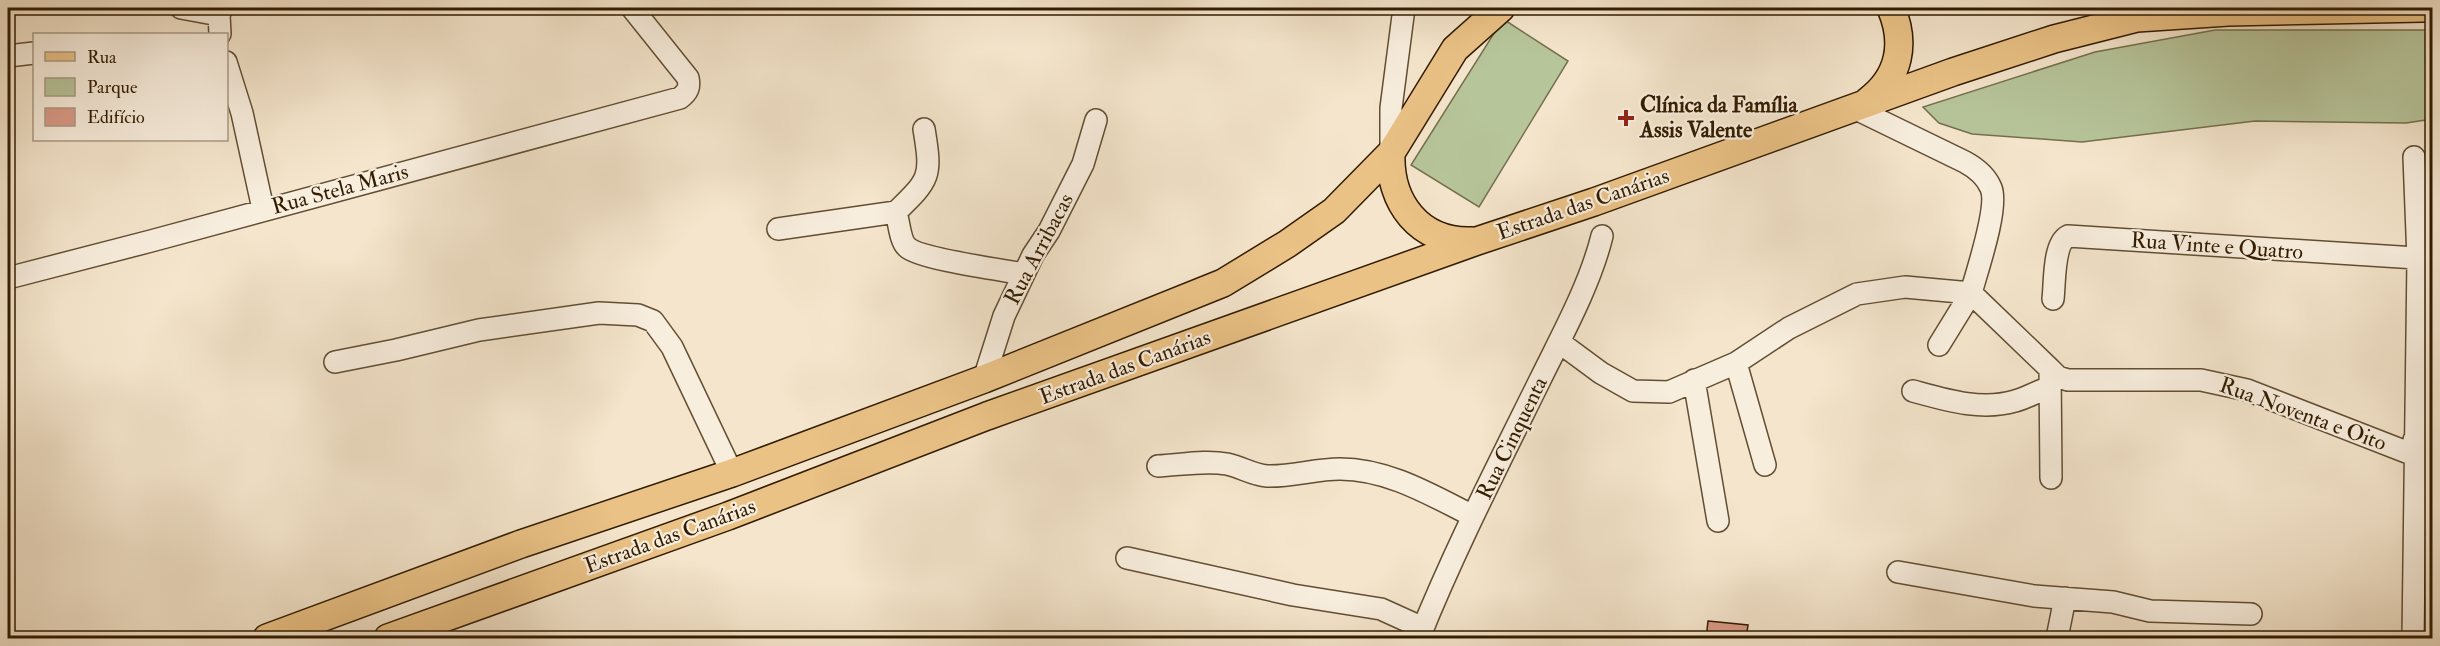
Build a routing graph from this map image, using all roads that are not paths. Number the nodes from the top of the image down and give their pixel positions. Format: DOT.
graph roads {
  1 [pos="181,8"];
  2 [pos="632,8"];
  3 [pos="1404,8"];
  4 [pos="1479,8"];
  5 [pos="1501,8"];
  6 [pos="1891,8"];
  7 [pos="2423,8"];
  8 [pos="220,19"];
  9 [pos="1455,49"];
  10 [pos="33,53"];
  11 [pos="8,56"];
  12 [pos="228,68"];
  13 [pos="1859,106"];
  14 [pos="1096,120"];
  15 [pos="924,129"];
  16 [pos="1391,153"];
  17 [pos="2414,157"];
  18 [pos="263,209"];
  19 [pos="896,212"];
  20 [pos="778,229"];
  21 [pos="1602,236"];
  22 [pos="1477,241"];
  23 [pos="2425,259"];
  24 [pos="1024,274"];
  25 [pos="8,278"];
  26 [pos="1971,293"];
  27 [pos="2053,299"];
  28 [pos="1558,342"];
  29 [pos="1939,345"];
  30 [pos="335,362"];
  31 [pos="1736,363"];
  32 [pos="984,379"];
  33 [pos="2050,379"];
  34 [pos="1694,380"];
  35 [pos="1913,391"];
  36 [pos="2420,445"];
  37 [pos="1764,465"];
  38 [pos="1158,466"];
  39 [pos="722,476"];
  40 [pos="2051,478"];
  41 [pos="728,516"];
  42 [pos="1473,516"];
  43 [pos="1718,521"];
  44 [pos="1127,558"];
  45 [pos="1898,572"];
  46 [pos="2065,598"];
  47 [pos="2251,614"];
  48 [pos="1421,633"];
  49 [pos="267,639"];
  50 [pos="388,639"];
  51 [pos="2057,639"];
  52 [pos="2413,639"];
  1 -- 8 [label="street"];
  2 -- 18 [label="street, Rua Stela Maris"];
  3 -- 16 [label="street"];
  4 -- 9 [label="street"];
  5 -- 9 [label="main road, Estrada das Canárias"];
  6 -- 13 [label="main road"];
  7 -- 13 [label="main road, Estrada das Canárias"];
  9 -- 16 [label="main road, Estrada das Canárias"];
  10 -- 11 [label="street"];
  12 -- 18 [label="street"];
  13 -- 22 [label="main road, Estrada das Canárias"];
  13 -- 26 [label="street"];
  14 -- 24 [label="street, Rua Arribacas"];
  15 -- 19 [label="street"];
  16 -- 22 [label="main road"];
  16 -- 32 [label="main road, Estrada das Canárias"];
  17 -- 23 [label="street"];
  18 -- 25 [label="street, Rua Stela Maris"];
  19 -- 20 [label="street"];
  19 -- 24 [label="street"];
  21 -- 28 [label="street, Rua Cinquenta"];
  22 -- 41 [label="main road, Estrada das Canárias"];
  23 -- 27 [label="street, Rua Vinte e Quatro"];
  23 -- 36 [label="street"];
  24 -- 32 [label="street, Rua Arribacas"];
  26 -- 29 [label="street"];
  26 -- 31 [label="street"];
  26 -- 33 [label="street"];
  28 -- 34 [label="street"];
  28 -- 42 [label="street, Rua Cinquenta"];
  30 -- 39 [label="street"];
  31 -- 34 [label="street"];
  31 -- 37 [label="street"];
  32 -- 39 [label="main road, Estrada das Canárias"];
  33 -- 35 [label="street"];
  33 -- 36 [label="street, Rua Noventa e Oito"];
  33 -- 40 [label="street"];
  34 -- 43 [label="street"];
  36 -- 52 [label="street"];
  38 -- 42 [label="street"];
  39 -- 41 [label="main road"];
  39 -- 49 [label="main road, Estrada das Canárias"];
  41 -- 50 [label="main road, Estrada das Canárias"];
  42 -- 48 [label="street, Rua Cinquenta"];
  44 -- 48 [label="street"];
  45 -- 46 [label="street"];
  46 -- 47 [label="street"];
  46 -- 51 [label="street"];
}
